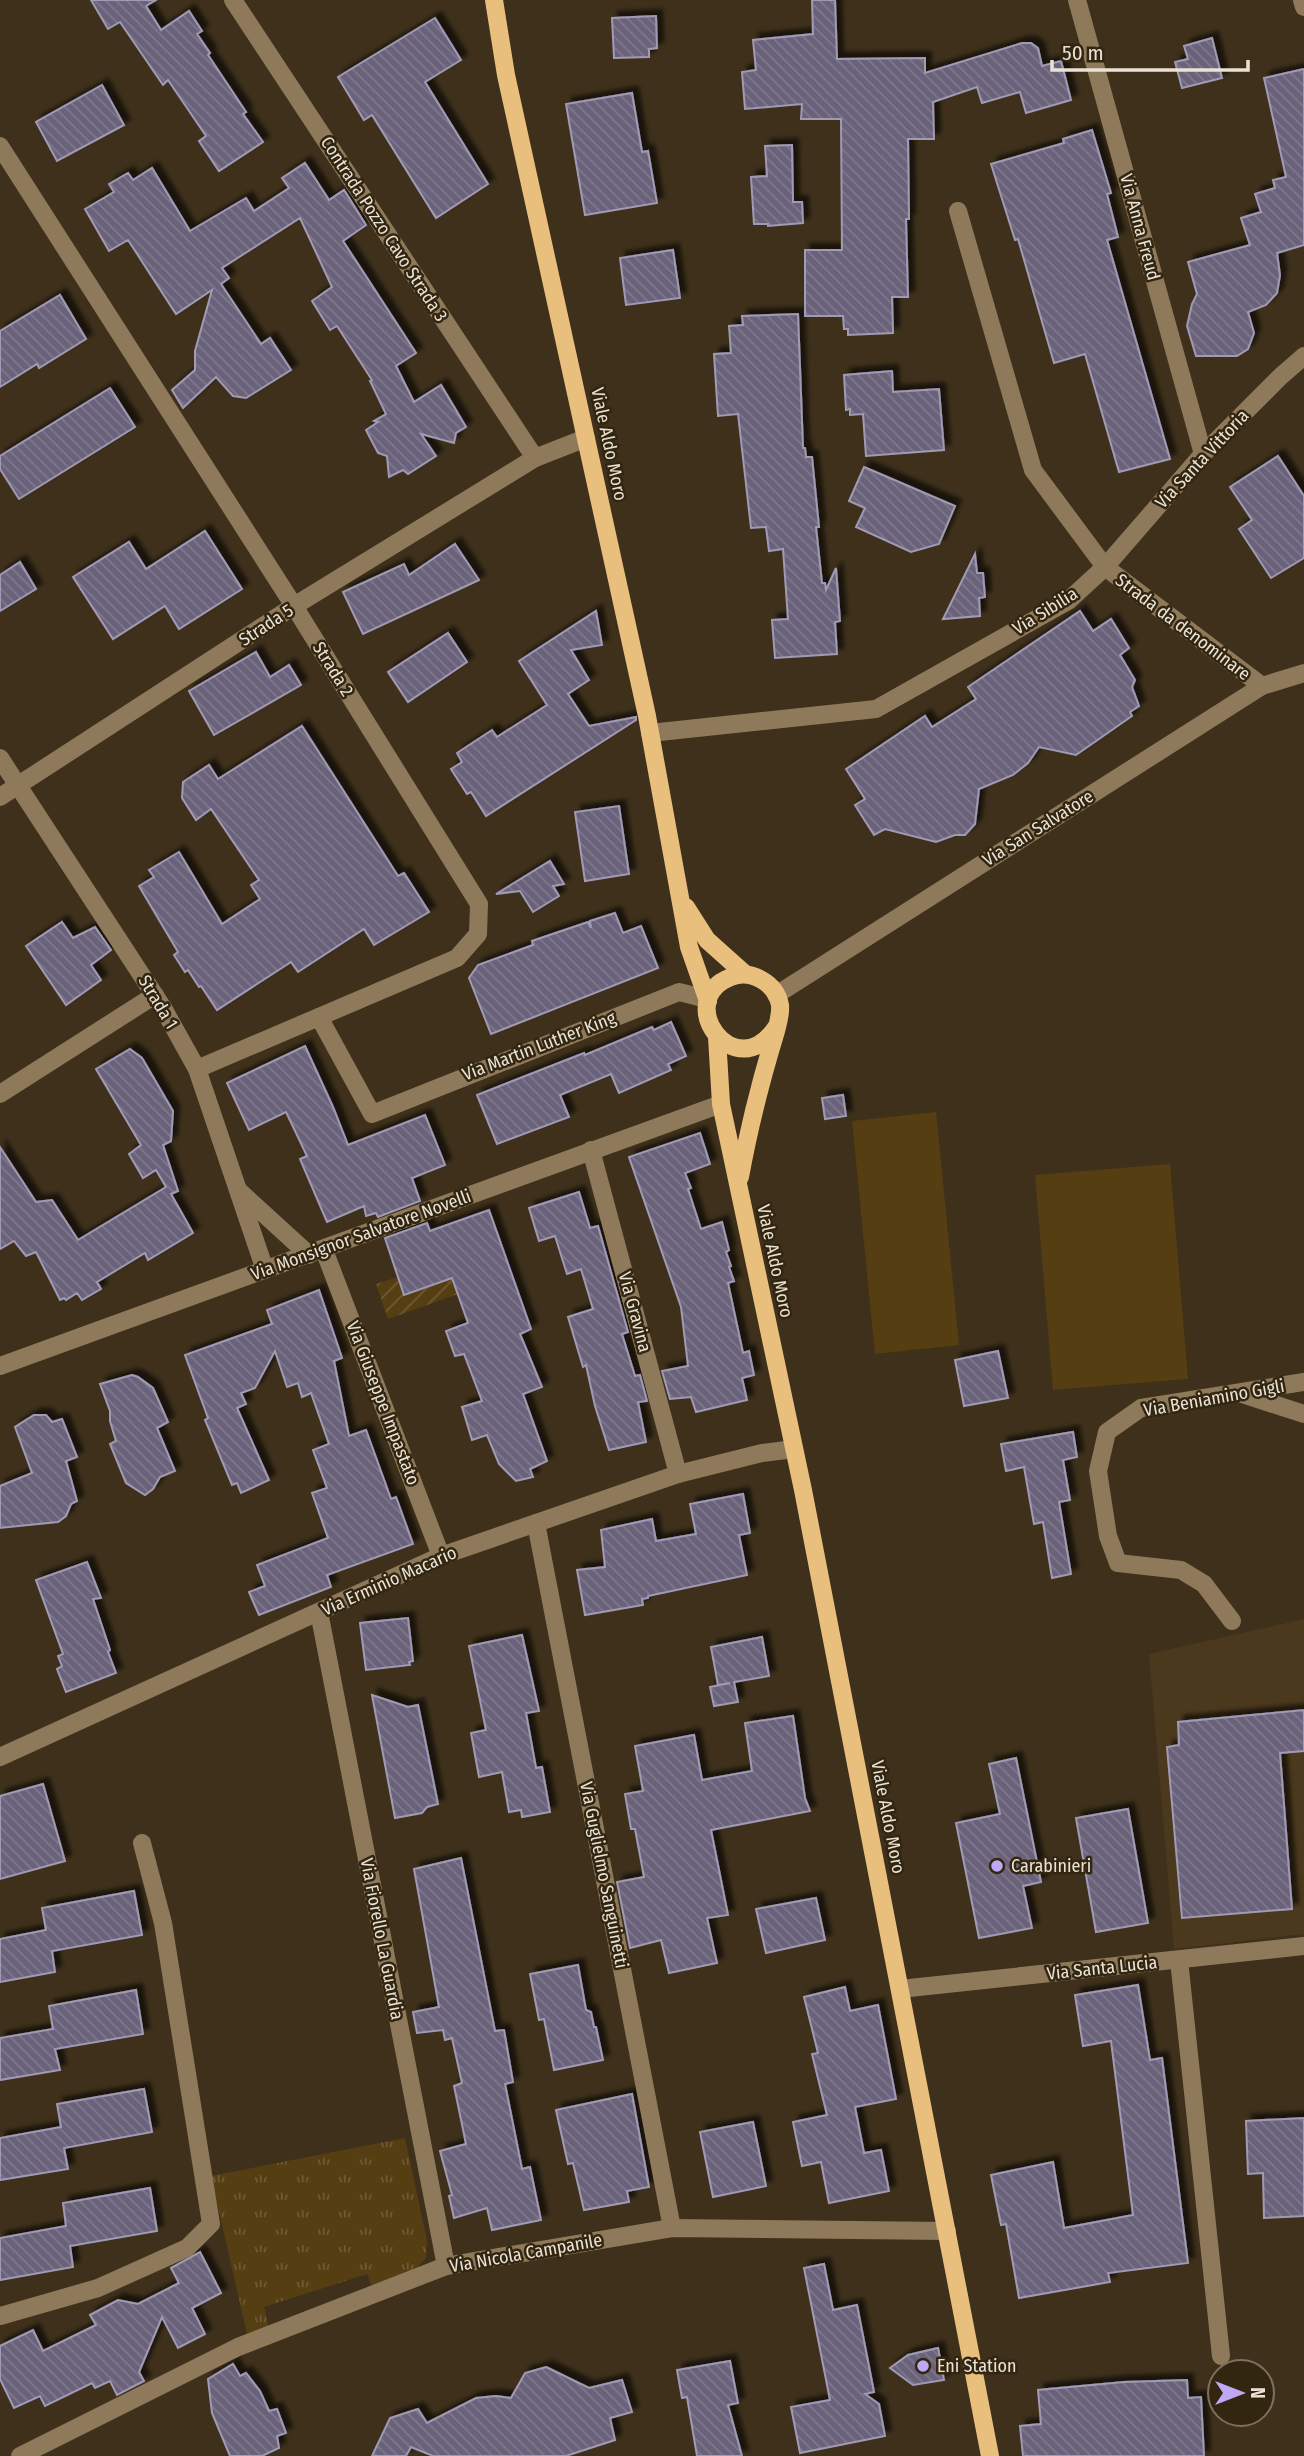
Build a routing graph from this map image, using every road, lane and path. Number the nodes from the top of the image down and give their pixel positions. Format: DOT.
graph roads {
  1 [pos="233,0"];
  2 [pos="494,0"];
  3 [pos="1077,0"];
  4 [pos="1302,0"];
  5 [pos="1304,7"];
  6 [pos="0,146"];
  7 [pos="958,211"];
  8 [pos="1304,356"];
  9 [pos="586,438"];
  10 [pos="1203,454"];
  11 [pos="535,458"];
  12 [pos="1104,567"];
  13 [pos="294,606"];
  14 [pos="1304,673"];
  15 [pos="1262,686"];
  16 [pos="650,733"];
  17 [pos="0,758"];
  18 [pos="18,786"];
  19 [pos="0,797"];
  20 [pos="680,898"];
  21 [pos="745,974"];
  22 [pos="155,995"];
  23 [pos="776,995"];
  24 [pos="708,1000"];
  25 [pos="319,1017"];
  26 [pos="777,1026"];
  27 [pos="717,1037"];
  28 [pos="197,1069"];
  29 [pos="0,1094"];
  30 [pos="721,1104"];
  31 [pos="591,1150"];
  32 [pos="738,1187"];
  33 [pos="238,1191"];
  34 [pos="317,1252"];
  35 [pos="265,1270"];
  36 [pos="0,1366"];
  37 [pos="1304,1382"];
  38 [pos="1239,1393"];
  39 [pos="1304,1414"];
  40 [pos="794,1449"];
  41 [pos="678,1474"];
  42 [pos="536,1523"];
  43 [pos="441,1556"];
  44 [pos="319,1612"];
  45 [pos="1232,1621"];
  46 [pos="0,1757"];
  47 [pos="142,1843"];
  48 [pos="1304,1946"];
  49 [pos="1179,1960"];
  50 [pos="900,1989"];
  51 [pos="672,2228"];
  52 [pos="947,2231"];
  53 [pos="446,2266"];
  54 [pos="0,2316"];
  55 [pos="1221,2356"];
  56 [pos="20,2456"];
  57 [pos="990,2456"];
  1 -- 11 [label="street, Contrada Pozzo Cavo Strada 3"];
  2 -- 9 [label="main road, Viale Aldo Moro"];
  3 -- 10 [label="street, Via Anna Freud"];
  4 -- 5 [label="street"];
  6 -- 13 [label="street, Strada 2"];
  7 -- 12 [label="street"];
  8 -- 10 [label="street, Via Santa Vittoria"];
  9 -- 11 [label="street, Strada 5"];
  9 -- 16 [label="main road, Viale Aldo Moro"];
  10 -- 12 [label="street, Via Santa Vittoria"];
  11 -- 13 [label="street, Strada 5"];
  12 -- 15 [label="street, Strada da denominare"];
  12 -- 16 [label="street, Via Sibilia"];
  13 -- 18 [label="street, Strada 5"];
  13 -- 25 [label="street, Strada 2"];
  14 -- 15 [label="street, Via San Salvatore"];
  15 -- 23 [label="street, Via San Salvatore"];
  16 -- 20 [label="main road, Viale Aldo Moro"];
  17 -- 18 [label="street, Strada 1"];
  18 -- 19 [label="street, Strada 5"];
  18 -- 22 [label="street, Strada 1"];
  20 -- 21 [label="main road, Viale Aldo Moro"];
  20 -- 24 [label="main road, Viale Aldo Moro"];
  21 -- 23 [label="main road, Viale Aldo Moro"];
  21 -- 24 [label="main road"];
  22 -- 28 [label="street, Strada 1"];
  22 -- 29 [label="street"];
  23 -- 26 [label="main road, Viale Aldo Moro"];
  24 -- 25 [label="street, Via Martin Luther King"];
  24 -- 27 [label="main road, Viale Aldo Moro"];
  25 -- 28 [label="street, Strada 2"];
  26 -- 27 [label="main road"];
  26 -- 32 [label="main road, Viale Aldo Moro"];
  27 -- 30 [label="main road, Viale Aldo Moro"];
  28 -- 33 [label="street, Strada 1"];
  30 -- 31 [label="street, Via Monsignor Salvatore Novelli"];
  30 -- 32 [label="main road, Viale Aldo Moro"];
  31 -- 34 [label="street, Via Monsignor Salvatore Novelli"];
  31 -- 41 [label="street, Via Gravina"];
  32 -- 40 [label="main road, Viale Aldo Moro"];
  33 -- 34 [label="street"];
  33 -- 35 [label="street, Strada 1"];
  34 -- 35 [label="street, Via Monsignor Salvatore Novelli"];
  34 -- 43 [label="street, Via Giuseppe Impastato"];
  35 -- 36 [label="street, Via Monsignor Salvatore Novelli"];
  37 -- 38 [label="street, Via Beniamino Gigli"];
  38 -- 39 [label="street"];
  38 -- 45 [label="street, Via Beniamino Gigli"];
  40 -- 41 [label="street, Via Erminio Macario"];
  40 -- 50 [label="main road, Viale Aldo Moro"];
  41 -- 42 [label="street, Via Erminio Macario"];
  42 -- 43 [label="street, Via Erminio Macario"];
  42 -- 51 [label="street, Via Guglielmo Sanguinetti"];
  43 -- 44 [label="street, Via Erminio Macario"];
  44 -- 46 [label="street, Via Erminio Macario"];
  44 -- 53 [label="street, Via Fiorello La Guardia"];
  47 -- 54 [label="street"];
  48 -- 49 [label="street, Via Santa Lucia"];
  49 -- 50 [label="street, Via Santa Lucia"];
  49 -- 55 [label="street"];
  50 -- 52 [label="main road, Viale Aldo Moro"];
  51 -- 52 [label="street, Via Nicola Campanile"];
  51 -- 53 [label="street, Via Nicola Campanile"];
  52 -- 57 [label="main road, Viale Aldo Moro"];
  53 -- 56 [label="street, Via Nicola Campanile"];
}
